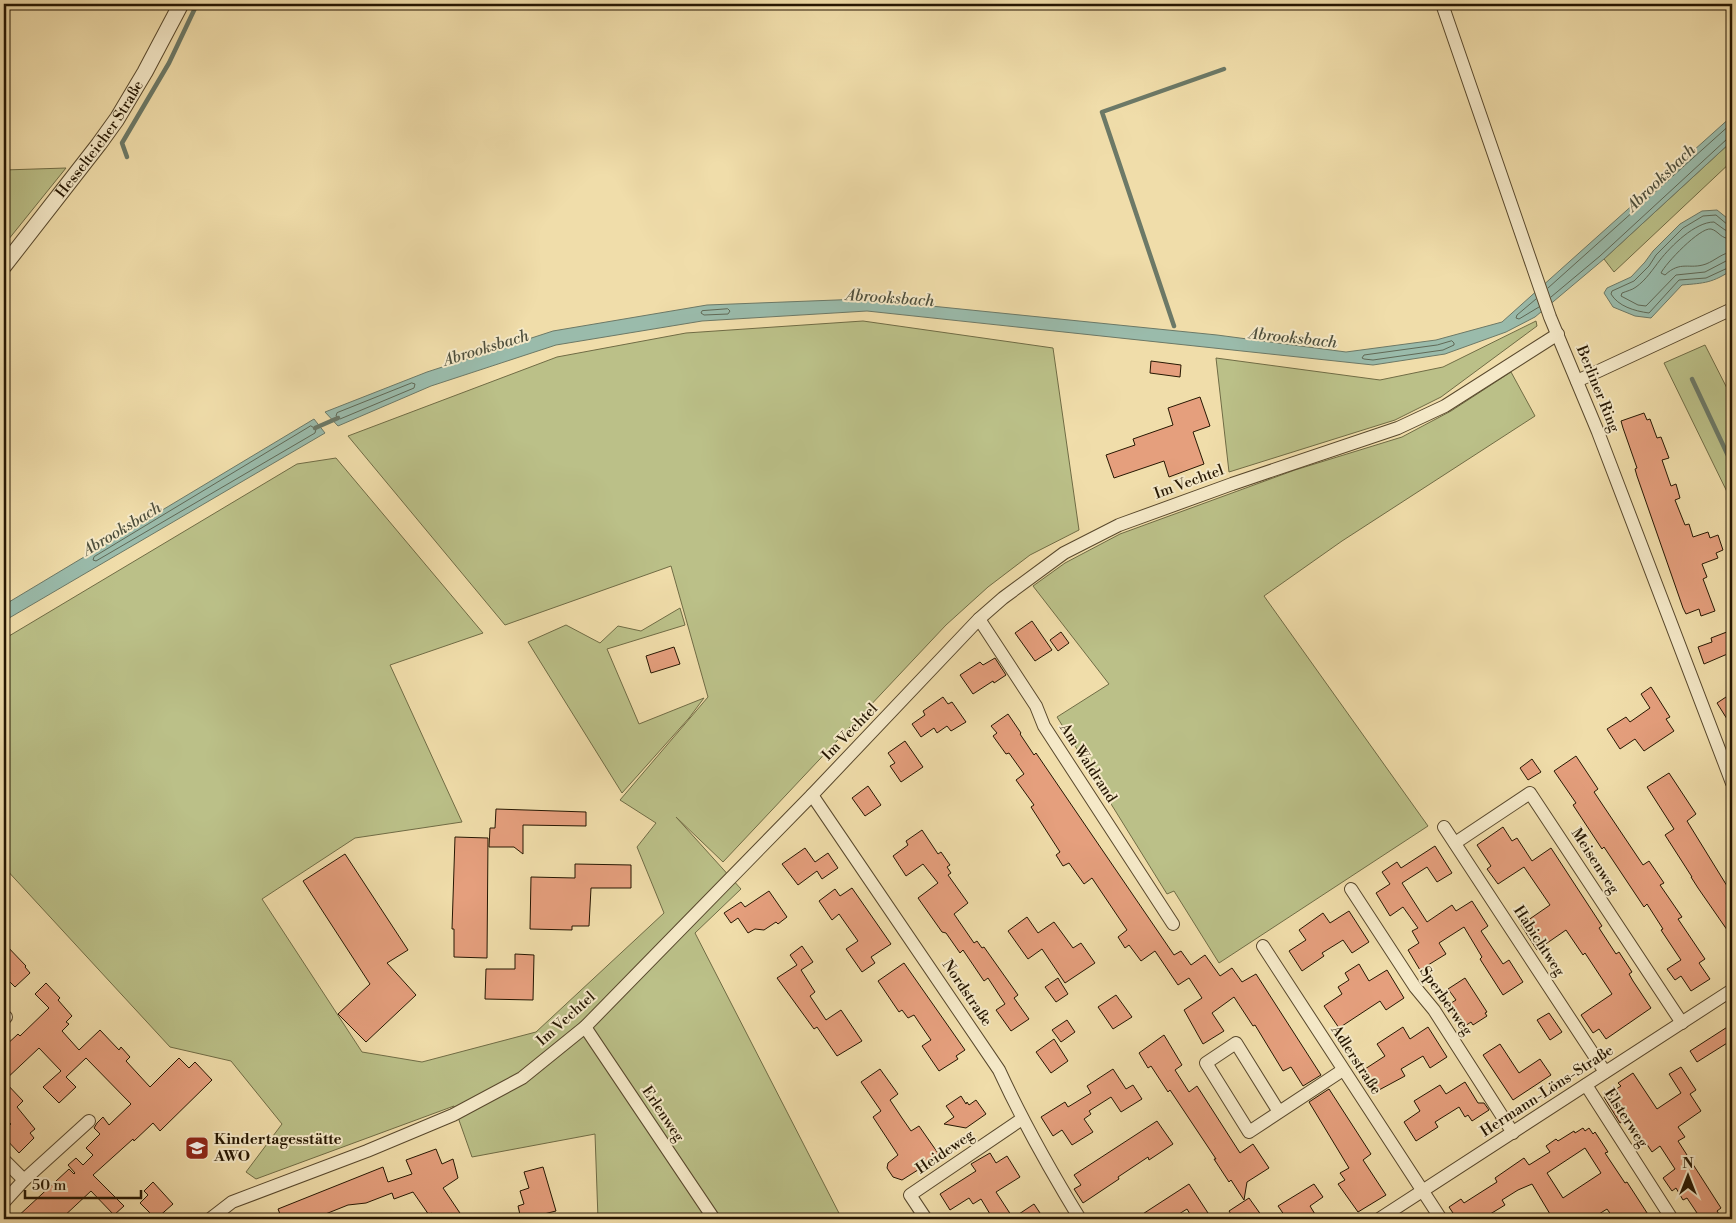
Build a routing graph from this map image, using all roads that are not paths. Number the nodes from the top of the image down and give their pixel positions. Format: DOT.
graph roads {
  1 [pos="181,4"];
  2 [pos="1442,4"];
  3 [pos="4,266"];
  4 [pos="1732,309"];
  5 [pos="1558,334"];
  6 [pos="1577,382"];
  7 [pos="979,619"];
  8 [pos="1732,783"];
  9 [pos="812,795"];
  10 [pos="1444,827"];
  11 [pos="1455,843"];
  12 [pos="1352,889"];
  13 [pos="1173,924"];
  14 [pos="1263,946"];
  15 [pos="1732,990"];
  16 [pos="1682,1023"];
  17 [pos="585,1026"];
  18 [pos="1343,1070"];
  19 [pos="1605,1072"];
  20 [pos="1586,1085"];
  21 [pos="1279,1112"];
  22 [pos="89,1120"];
  23 [pos="1022,1120"];
  24 [pos="1514,1133"];
  25 [pos="4,1160"];
  26 [pos="24,1180"];
  27 [pos="1423,1191"];
  28 [pos="4,1202"];
  29 [pos="210,1219"];
  30 [pos="714,1219"];
  31 [pos="926,1219"];
  32 [pos="1080,1219"];
  33 [pos="1379,1219"];
  34 [pos="1441,1219"];
  35 [pos="1672,1219"];
  1 -- 3 [label="street, Hesselteicher Straße"];
  2 -- 5 [label="street, Berliner Ring"];
  4 -- 6 [label="street"];
  5 -- 6 [label="street, Berliner Ring"];
  5 -- 7 [label="street, Im Vechtel"];
  6 -- 8 [label="street, Berliner Ring"];
  7 -- 9 [label="street, Im Vechtel"];
  7 -- 13 [label="street, Am Waldrand"];
  9 -- 17 [label="street, Im Vechtel"];
  9 -- 23 [label="street, Nordstraße"];
  10 -- 11 [label="street, Habichtweg"];
  11 -- 16 [label="street, Meisenweg"];
  11 -- 19 [label="street, Habichtweg"];
  12 -- 24 [label="street, Sperberweg"];
  14 -- 18 [label="street, Adlerstraße"];
  15 -- 16 [label="street, Hermann-Löns-Straße"];
  16 -- 19 [label="street, Hermann-Löns-Straße"];
  17 -- 29 [label="street, Im Vechtel"];
  17 -- 30 [label="street, Erlenweg"];
  18 -- 21 [label="street"];
  18 -- 27 [label="street, Adlerstraße"];
  19 -- 20 [label="street, Hermann-Löns-Straße"];
  20 -- 24 [label="street, Hermann-Löns-Straße"];
  20 -- 35 [label="street, Elsterweg"];
  21 -- 21 [label="street"];
  22 -- 26 [label="street"];
  23 -- 31 [label="street, Heideweg"];
  23 -- 32 [label="street, Nordstraße"];
  24 -- 27 [label="street, Hermann-Löns-Straße"];
  25 -- 26 [label="street"];
  26 -- 28 [label="street"];
  27 -- 33 [label="street, Hermann-Löns-Straße"];
  27 -- 34 [label="street"];
}
